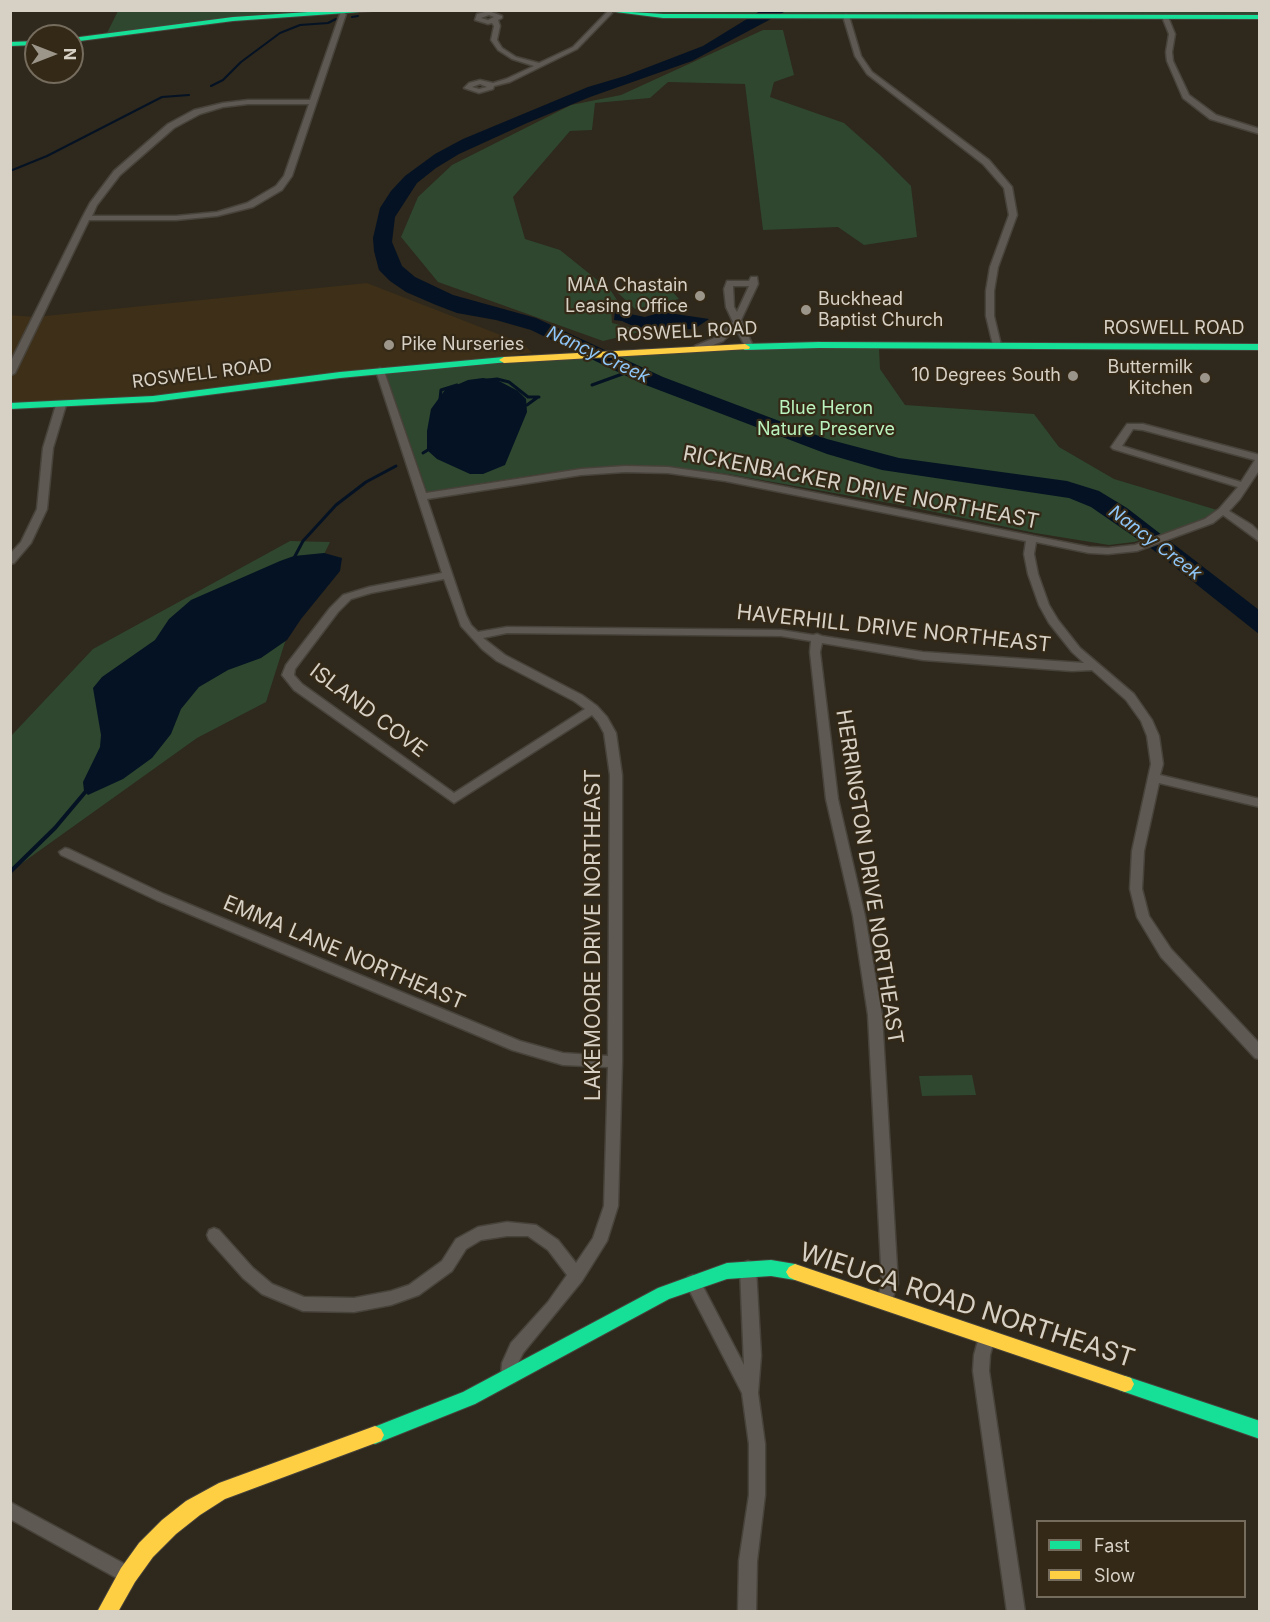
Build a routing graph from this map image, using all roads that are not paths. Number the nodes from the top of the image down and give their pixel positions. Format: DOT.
graph roads {
  1 [pos="385,10"];
  2 [pos="606,11"];
  3 [pos="343,14"];
  4 [pos="846,16"];
  5 [pos="1165,17"];
  6 [pos="1260,17"];
  7 [pos="495,21"];
  8 [pos="84,39"];
  9 [pos="539,65"];
  10 [pos="491,85"];
  11 [pos="313,102"];
  12 [pos="1260,132"];
  13 [pos="86,218"];
  14 [pos="738,320"];
  15 [pos="997,345"];
  16 [pos="749,346"];
  17 [pos="698,348"];
  18 [pos="1259,349"];
  19 [pos="380,371"];
  20 [pos="10,373"];
  21 [pos="61,405"];
  22 [pos="10,406"];
  23 [pos="1260,459"];
  24 [pos="1244,486"];
  25 [pos="422,497"];
  26 [pos="1223,512"];
  27 [pos="1031,538"];
  28 [pos="1260,539"];
  29 [pos="10,561"];
  30 [pos="447,575"];
  31 [pos="474,636"];
  32 [pos="817,637"];
  33 [pos="1095,666"];
  34 [pos="594,709"];
  35 [pos="1154,778"];
  36 [pos="1260,803"];
  37 [pos="65,852"];
  38 [pos="1260,1054"];
  39 [pos="615,1062"];
  40 [pos="214,1234"];
  41 [pos="748,1268"];
  42 [pos="577,1276"];
  43 [pos="693,1282"];
  44 [pos="884,1302"];
  45 [pos="987,1337"];
  46 [pos="508,1377"];
  47 [pos="750,1393"];
  48 [pos="1260,1430"];
  49 [pos="10,1510"];
  50 [pos="128,1575"];
  51 [pos="106,1611"];
  52 [pos="747,1611"];
  53 [pos="1016,1611"];
  1 -- 3 [label="street"];
  2 -- 4 [label="street"];
  2 -- 9 [label="street"];
  3 -- 8 [label="street"];
  3 -- 11 [label="street"];
  4 -- 5 [label="street"];
  4 -- 15 [label="street"];
  5 -- 6 [label="street"];
  5 -- 12 [label="street"];
  7 -- 9 [label="street"];
  9 -- 10 [label="street"];
  11 -- 13 [label="street"];
  11 -- 13 [label="street"];
  13 -- 20 [label="street"];
  14 -- 14 [label="street"];
  14 -- 16 [label="street"];
  14 -- 17 [label="street"];
  15 -- 16 [label="street, ROSWELL ROAD"];
  15 -- 18 [label="street, ROSWELL ROAD"];
  16 -- 17 [label="street, ROSWELL ROAD"];
  17 -- 19 [label="street, ROSWELL ROAD"];
  19 -- 21 [label="street, ROSWELL ROAD"];
  19 -- 25 [label="street, LAKEMOORE DRIVE NORTHEAST"];
  21 -- 22 [label="street, ROSWELL ROAD"];
  21 -- 29 [label="street"];
  23 -- 24 [label="street, RICKENBACKER DRIVE NORTHEAST"];
  23 -- 24 [label="street"];
  24 -- 26 [label="street, RICKENBACKER DRIVE NORTHEAST"];
  25 -- 27 [label="street, RICKENBACKER DRIVE NORTHEAST"];
  25 -- 30 [label="street, LAKEMOORE DRIVE NORTHEAST"];
  26 -- 27 [label="street, RICKENBACKER DRIVE NORTHEAST"];
  26 -- 28 [label="street"];
  27 -- 33 [label="street"];
  30 -- 31 [label="street, LAKEMOORE DRIVE NORTHEAST"];
  30 -- 34 [label="street, ISLAND COVE"];
  31 -- 32 [label="street, HAVERHILL DRIVE NORTHEAST"];
  31 -- 34 [label="street, LAKEMOORE DRIVE NORTHEAST"];
  32 -- 33 [label="street, HAVERHILL DRIVE NORTHEAST"];
  32 -- 44 [label="street, HERRINGTON DRIVE NORTHEAST"];
  33 -- 35 [label="street"];
  34 -- 39 [label="street, LAKEMOORE DRIVE NORTHEAST"];
  35 -- 36 [label="street"];
  35 -- 38 [label="street"];
  37 -- 39 [label="street, EMMA LANE NORTHEAST"];
  39 -- 42 [label="street, LAKEMOORE DRIVE NORTHEAST"];
  40 -- 42 [label="street"];
  41 -- 43 [label="street, WIEUCA ROAD NORTHEAST"];
  41 -- 44 [label="street, WIEUCA ROAD NORTHEAST"];
  41 -- 47 [label="street"];
  42 -- 46 [label="street, LAKEMOORE DRIVE NORTHEAST"];
  43 -- 46 [label="street, WIEUCA ROAD NORTHEAST"];
  43 -- 47 [label="street"];
  44 -- 45 [label="street, WIEUCA ROAD NORTHEAST"];
  45 -- 48 [label="street, WIEUCA ROAD NORTHEAST"];
  45 -- 53 [label="street"];
  46 -- 50 [label="street, WIEUCA ROAD NORTHEAST"];
  47 -- 52 [label="street"];
  49 -- 50 [label="street"];
  50 -- 51 [label="street, WIEUCA ROAD NORTHEAST"];
}
